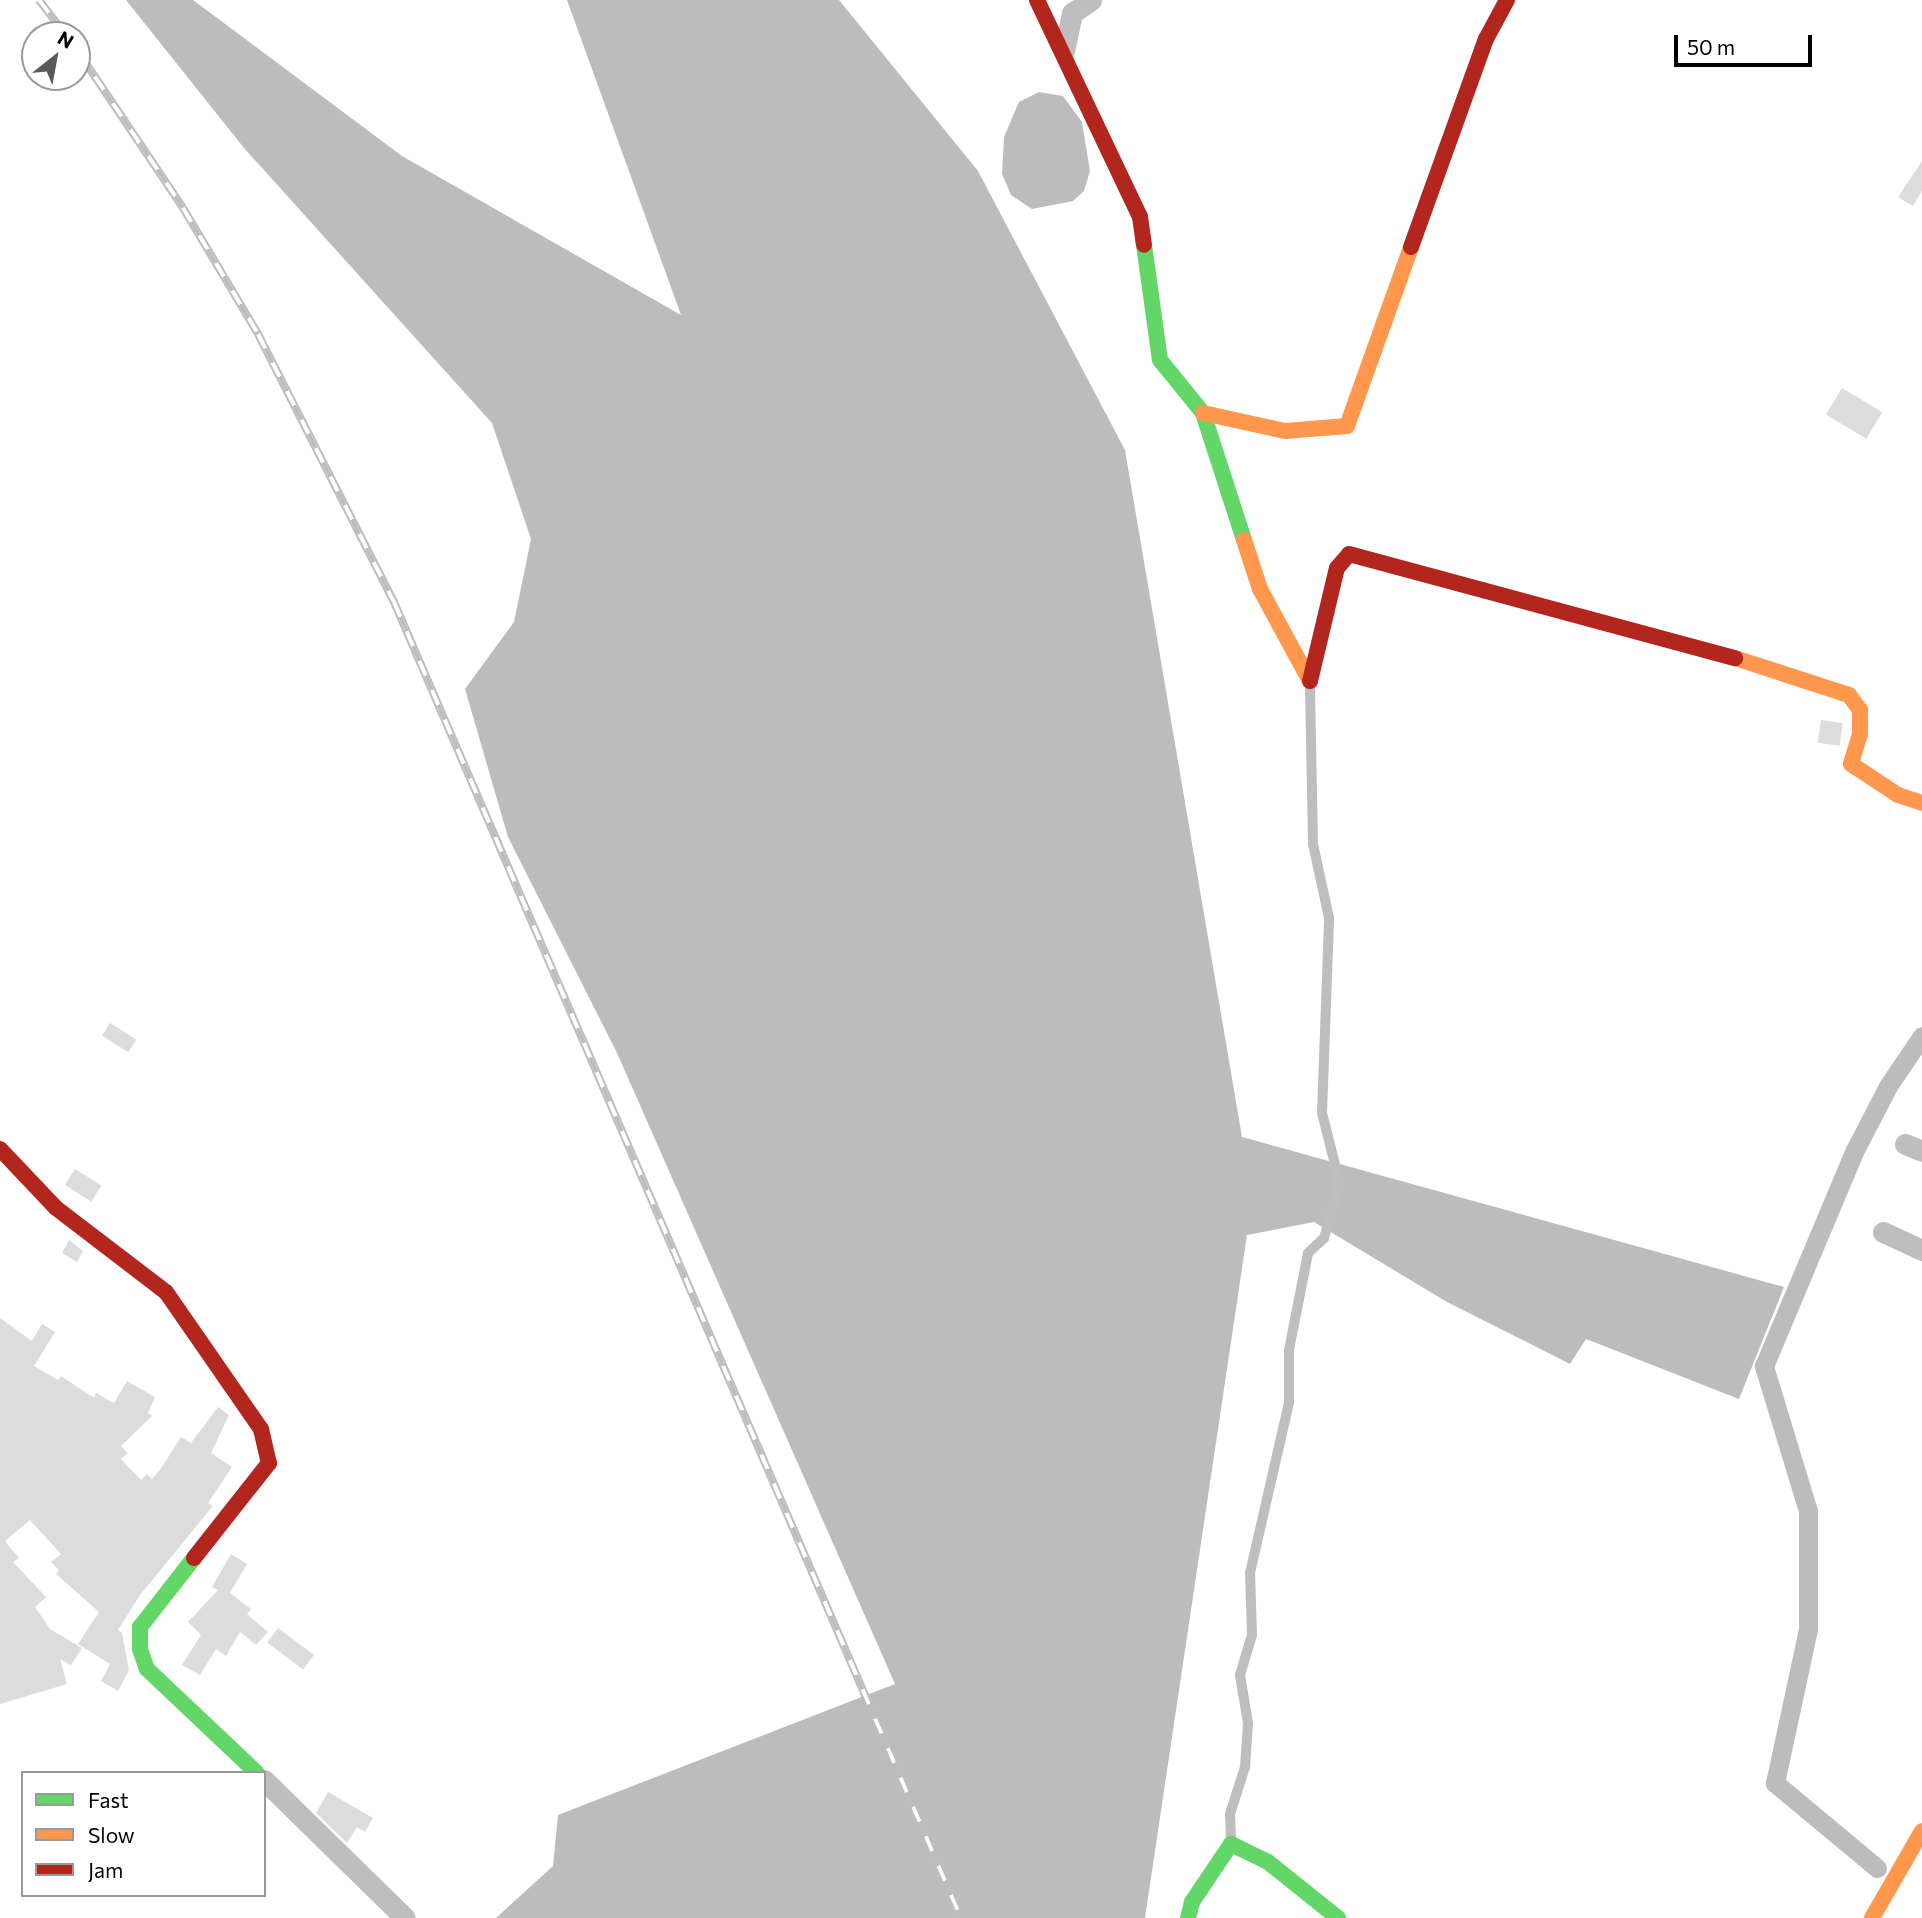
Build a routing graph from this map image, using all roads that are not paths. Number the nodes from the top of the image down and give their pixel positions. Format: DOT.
graph roads {
  1 [pos="1037,0"];
  2 [pos="1091,0"];
  3 [pos="1507,0"];
  4 [pos="1064,51"];
  5 [pos="1203,413"];
  6 [pos="1310,681"];
  7 [pos="1922,803"];
  8 [pos="0,1149"];
  9 [pos="1883,1232"];
  10 [pos="1922,1250"];
  11 [pos="255,1771"];
  12 [pos="266,1782"];
  13 [pos="1922,1831"];
  14 [pos="1231,1844"];
  15 [pos="405,1918"];
  16 [pos="1188,1918"];
  17 [pos="1338,1918"];
  18 [pos="1872,1918"];
  1 -- 4 [label="street"];
  2 -- 4 [label="street"];
  3 -- 5 [label="street"];
  4 -- 5 [label="street"];
  5 -- 6 [label="street"];
  6 -- 7 [label="street"];
  6 -- 14 [label="lane"];
  8 -- 11 [label="street"];
  9 -- 10 [label="street"];
  12 -- 15 [label="street"];
  13 -- 18 [label="street"];
  14 -- 16 [label="street"];
  14 -- 17 [label="street"];
}
